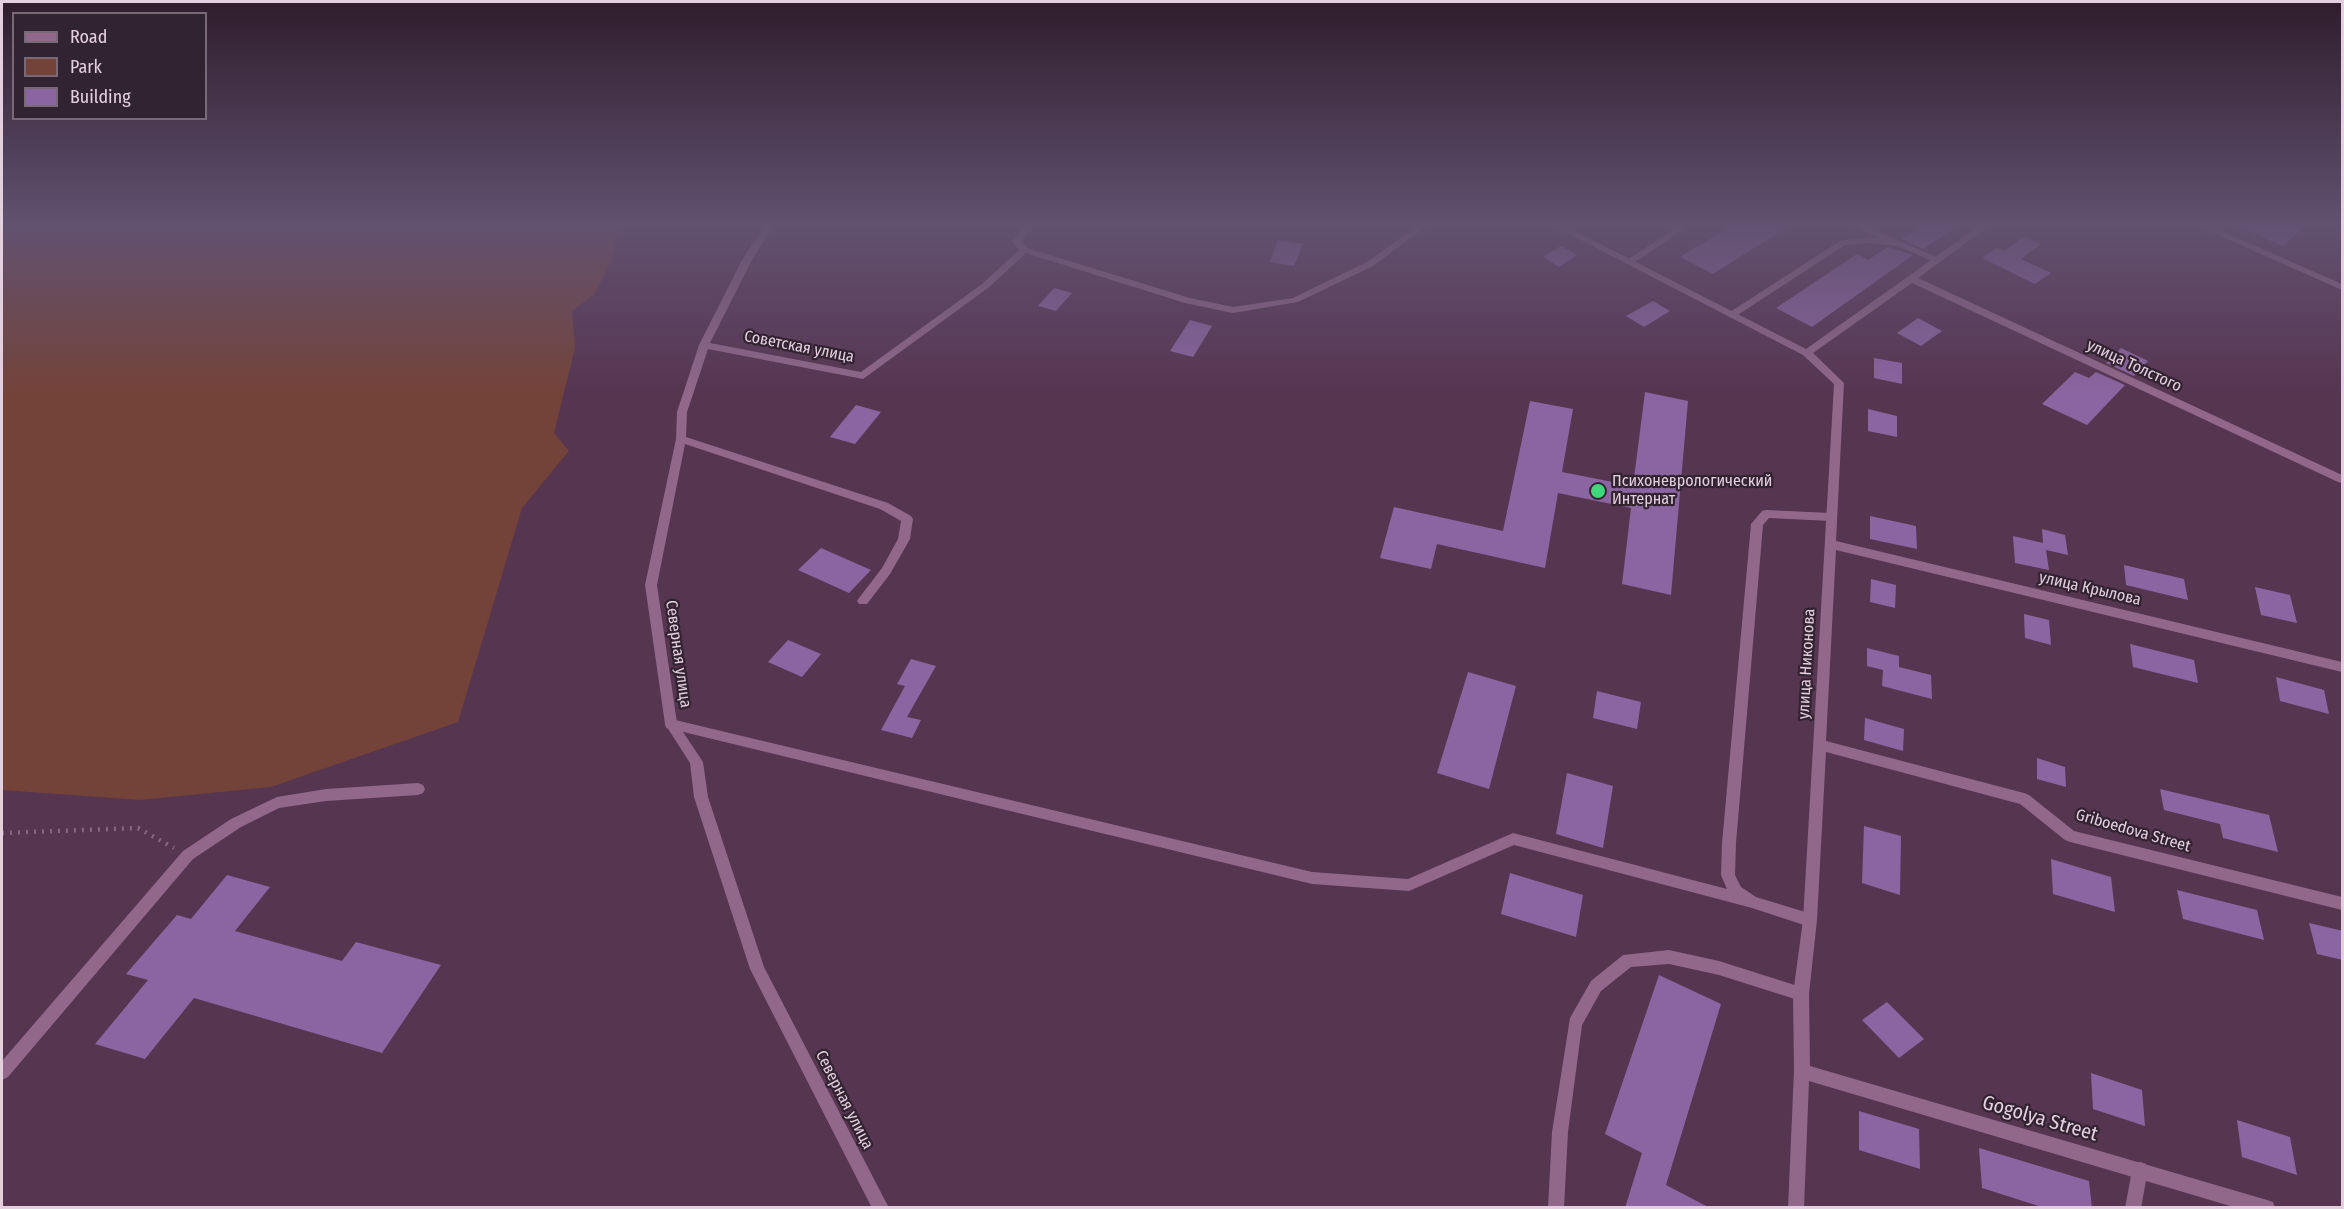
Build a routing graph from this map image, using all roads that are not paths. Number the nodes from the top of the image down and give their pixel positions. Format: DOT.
graph roads {
  1 [pos="736,282"];
  2 [pos="989,282"];
  3 [pos="1128,282"];
  4 [pos="1332,282"];
  5 [pos="1670,282"];
  6 [pos="1782,282"];
  7 [pos="1907,282"];
  8 [pos="1919,282"];
  9 [pos="1733,314"];
  10 [pos="704,345"];
  11 [pos="1807,353"];
  12 [pos="681,439"];
  13 [pos="2343,479"];
  14 [pos="1831,517"];
  15 [pos="1830,544"];
  16 [pos="863,601"];
  17 [pos="2343,667"];
  18 [pos="671,724"];
  19 [pos="1819,745"];
  20 [pos="418,789"];
  21 [pos="1752,902"];
  22 [pos="2343,904"];
  23 [pos="1810,920"];
  24 [pos="1801,994"];
  25 [pos="1802,1071"];
  26 [pos="2,1072"];
  27 [pos="2140,1170"];
  28 [pos="881,1208"];
  29 [pos="1556,1208"];
  30 [pos="1796,1208"];
  31 [pos="2133,1208"];
  32 [pos="2267,1208"];
  1 -- 10 [label="street, Северная улица"];
  2 -- 10 [label="street, Советская улица"];
  3 -- 4 [label="street"];
  5 -- 9 [label="street"];
  6 -- 9 [label="street"];
  7 -- 11 [label="street"];
  8 -- 13 [label="street, улица Толстого"];
  9 -- 11 [label="street"];
  10 -- 12 [label="street, Северная улица"];
  11 -- 14 [label="street, улица Никонова"];
  12 -- 16 [label="street"];
  12 -- 18 [label="street, Северная улица"];
  14 -- 15 [label="street, улица Никонова"];
  14 -- 21 [label="street"];
  15 -- 17 [label="street, улица Крылова"];
  15 -- 19 [label="street, улица Никонова"];
  18 -- 21 [label="street"];
  18 -- 28 [label="street, Северная улица"];
  19 -- 22 [label="street, Griboedova Street"];
  19 -- 23 [label="street, улица Никонова"];
  20 -- 26 [label="street"];
  21 -- 23 [label="street"];
  23 -- 24 [label="street, улица Никонова"];
  24 -- 25 [label="street, улица Никонова"];
  24 -- 29 [label="street"];
  25 -- 27 [label="street, Gogolya Street"];
  25 -- 30 [label="street, улица Никонова"];
  27 -- 31 [label="street"];
  27 -- 32 [label="street, Gogolya Street"];
}
